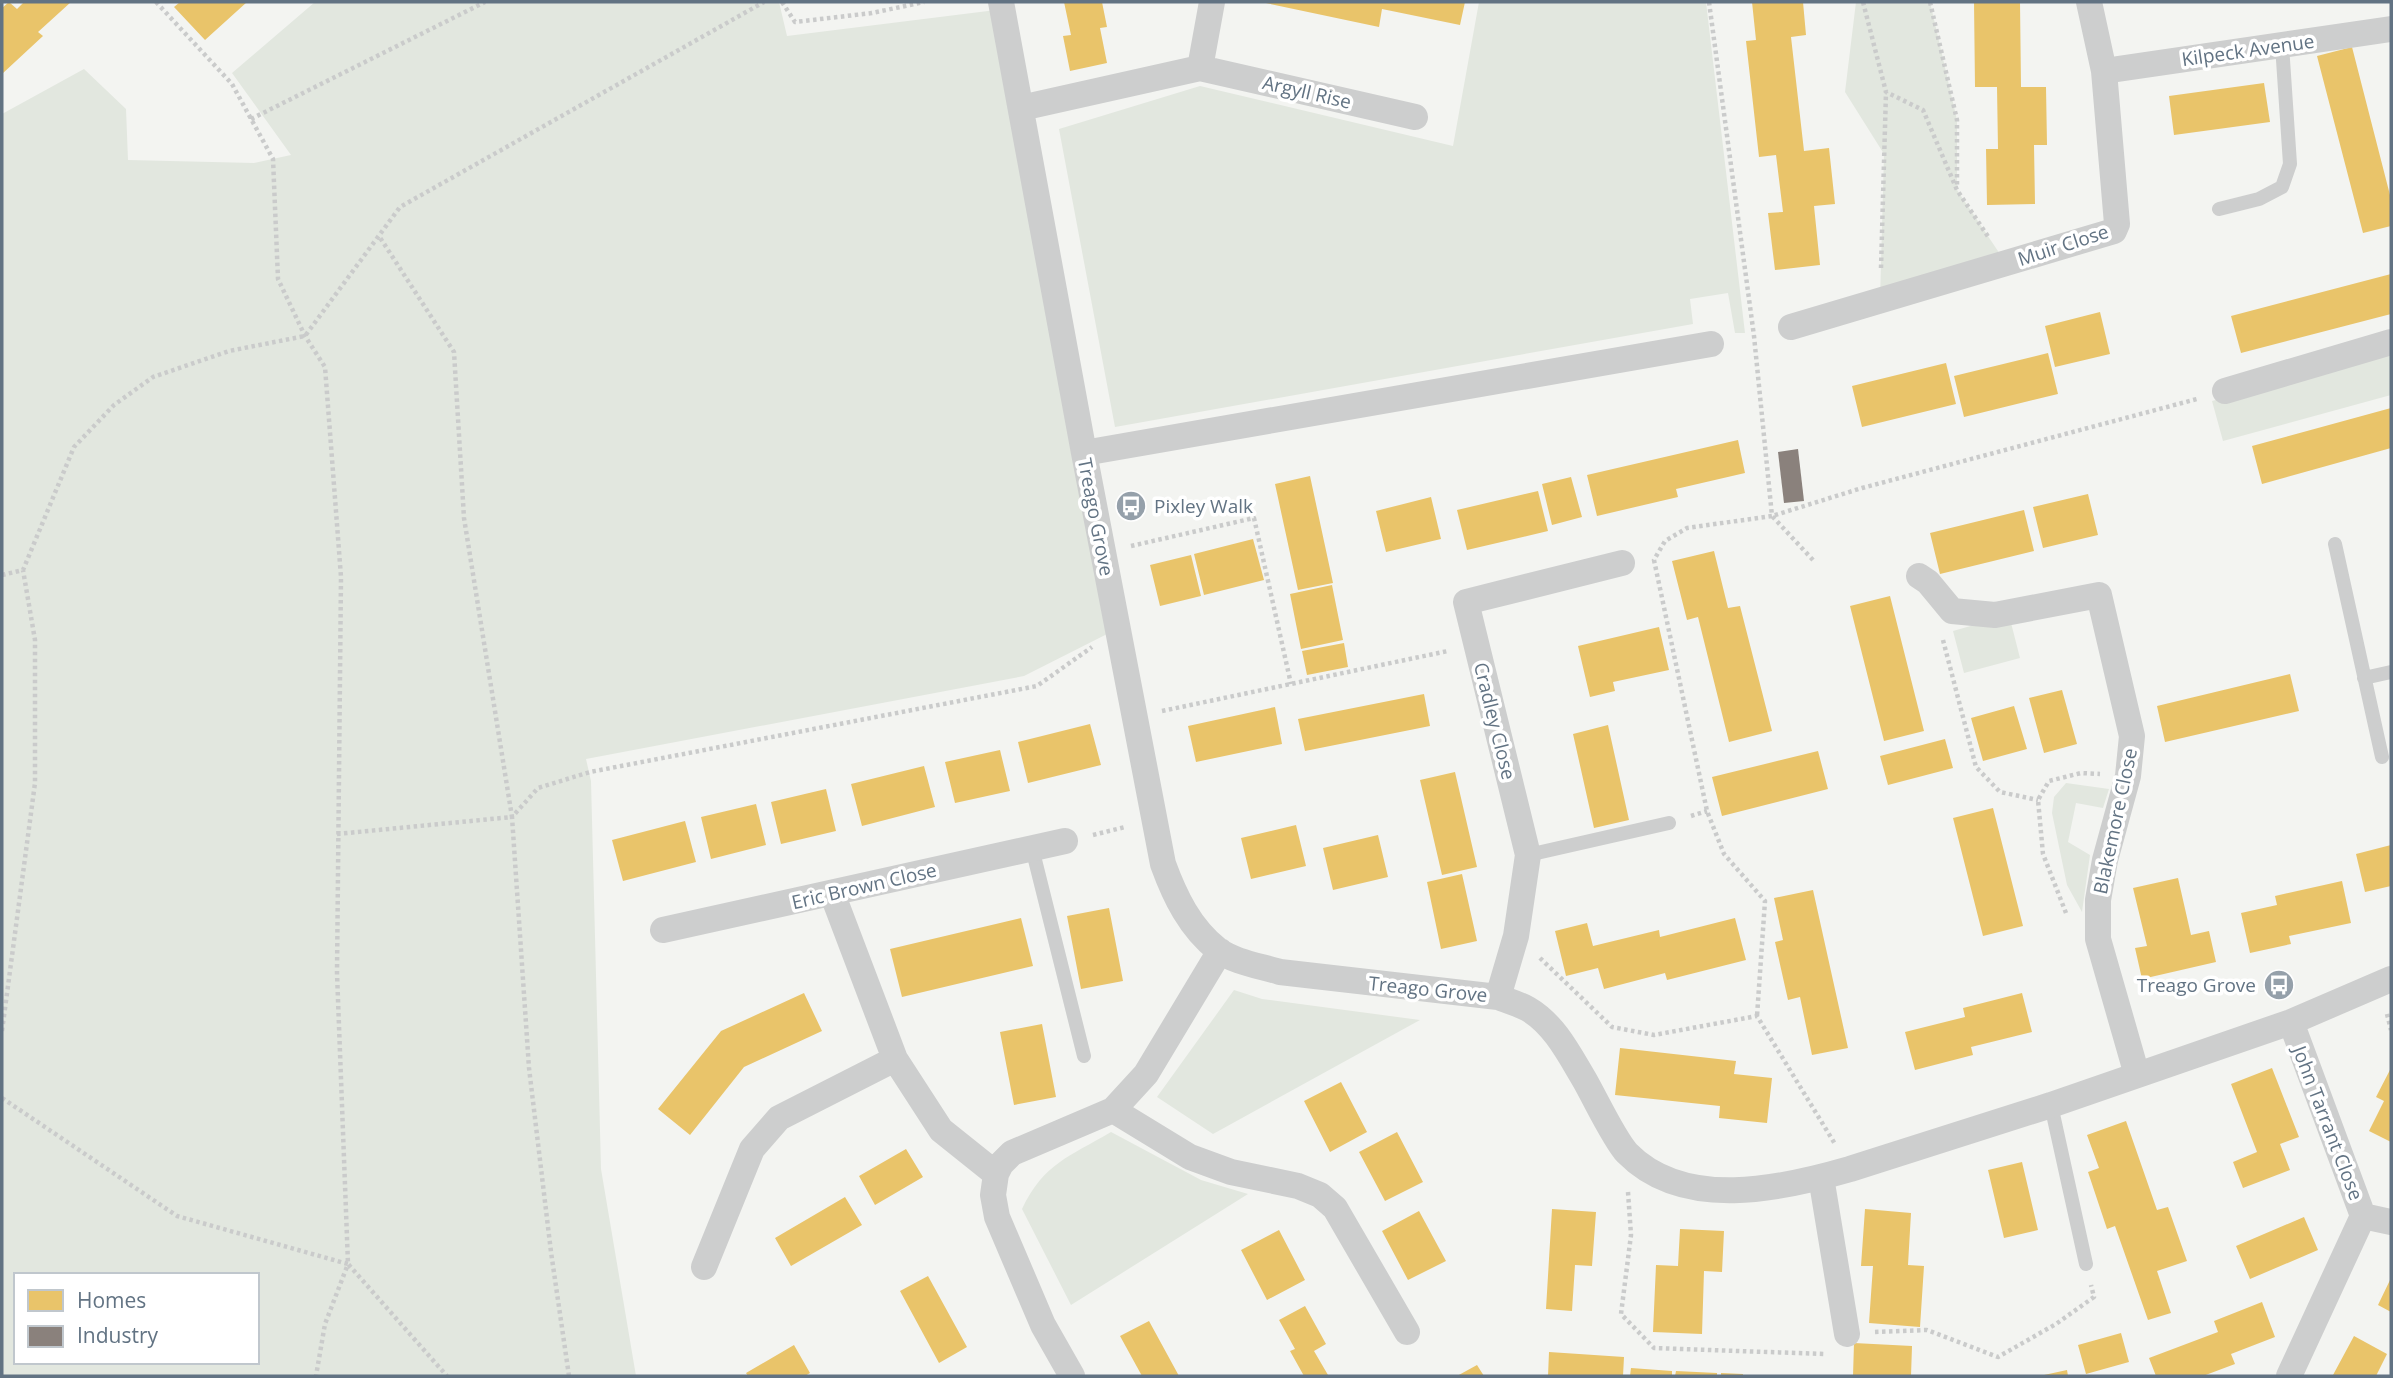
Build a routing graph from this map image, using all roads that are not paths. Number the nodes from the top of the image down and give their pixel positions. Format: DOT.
graph roads {
  1 [pos="1001,2"];
  2 [pos="1212,2"];
  3 [pos="2089,2"];
  4 [pos="2391,29"];
  5 [pos="2282,45"];
  6 [pos="1200,68"];
  7 [pos="2104,71"];
  8 [pos="1021,108"];
  9 [pos="1415,117"];
  10 [pos="2219,209"];
  11 [pos="1791,327"];
  12 [pos="2391,342"];
  13 [pos="1711,344"];
  14 [pos="2225,391"];
  15 [pos="1084,453"];
  16 [pos="2335,544"];
  17 [pos="1622,563"];
  18 [pos="1919,576"];
  19 [pos="2391,672"];
  20 [pos="2364,678"];
  21 [pos="2382,757"];
  22 [pos="1669,822"];
  23 [pos="1065,841"];
  24 [pos="1032,848"];
  25 [pos="1528,855"];
  26 [pos="832,893"];
  27 [pos="663,930"];
  28 [pos="1220,951"];
  29 [pos="2391,979"];
  30 [pos="1499,997"];
  31 [pos="2291,1023"];
  32 [pos="1084,1055"];
  33 [pos="895,1059"];
  34 [pos="2137,1075"];
  35 [pos="2051,1105"];
  36 [pos="1113,1110"];
  37 [pos="996,1174"];
  38 [pos="1821,1177"];
  39 [pos="2363,1216"];
  40 [pos="2391,1222"];
  41 [pos="2086,1264"];
  42 [pos="704,1267"];
  43 [pos="1407,1332"];
  44 [pos="1847,1334"];
  45 [pos="1072,1376"];
  46 [pos="2289,1376"];
  1 -- 8 [label="street, Treago Grove"];
  2 -- 6 [label="street"];
  3 -- 7 [label="street, Muir Close"];
  4 -- 5 [label="street, Kilpeck Avenue"];
  5 -- 7 [label="street, Kilpeck Avenue"];
  5 -- 10 [label="lane"];
  6 -- 8 [label="street, Argyll Rise"];
  6 -- 9 [label="street, Argyll Rise"];
  7 -- 11 [label="street, Muir Close"];
  8 -- 15 [label="street, Treago Grove"];
  12 -- 14 [label="street"];
  13 -- 15 [label="street"];
  15 -- 28 [label="street, Treago Grove"];
  16 -- 20 [label="lane"];
  17 -- 25 [label="street, Cradley Close"];
  18 -- 34 [label="street, Blakemore Close"];
  19 -- 20 [label="lane"];
  20 -- 21 [label="lane"];
  22 -- 25 [label="lane"];
  23 -- 24 [label="street, Eric Brown Close"];
  24 -- 26 [label="street, Eric Brown Close"];
  24 -- 32 [label="lane"];
  25 -- 30 [label="street, Cradley Close"];
  26 -- 27 [label="street, Eric Brown Close"];
  26 -- 33 [label="street"];
  28 -- 30 [label="street, Treago Grove"];
  28 -- 36 [label="street"];
  29 -- 31 [label="street, Treago Grove"];
  30 -- 38 [label="street, Treago Grove"];
  31 -- 34 [label="street, Treago Grove"];
  31 -- 39 [label="street, John Tarrant Close"];
  33 -- 37 [label="street"];
  33 -- 42 [label="street"];
  34 -- 35 [label="street, Treago Grove"];
  35 -- 38 [label="street, Treago Grove"];
  35 -- 41 [label="lane"];
  36 -- 37 [label="street"];
  36 -- 43 [label="street"];
  37 -- 45 [label="street"];
  38 -- 44 [label="street"];
  39 -- 40 [label="street"];
  39 -- 46 [label="street, John Tarrant Close"];
}
